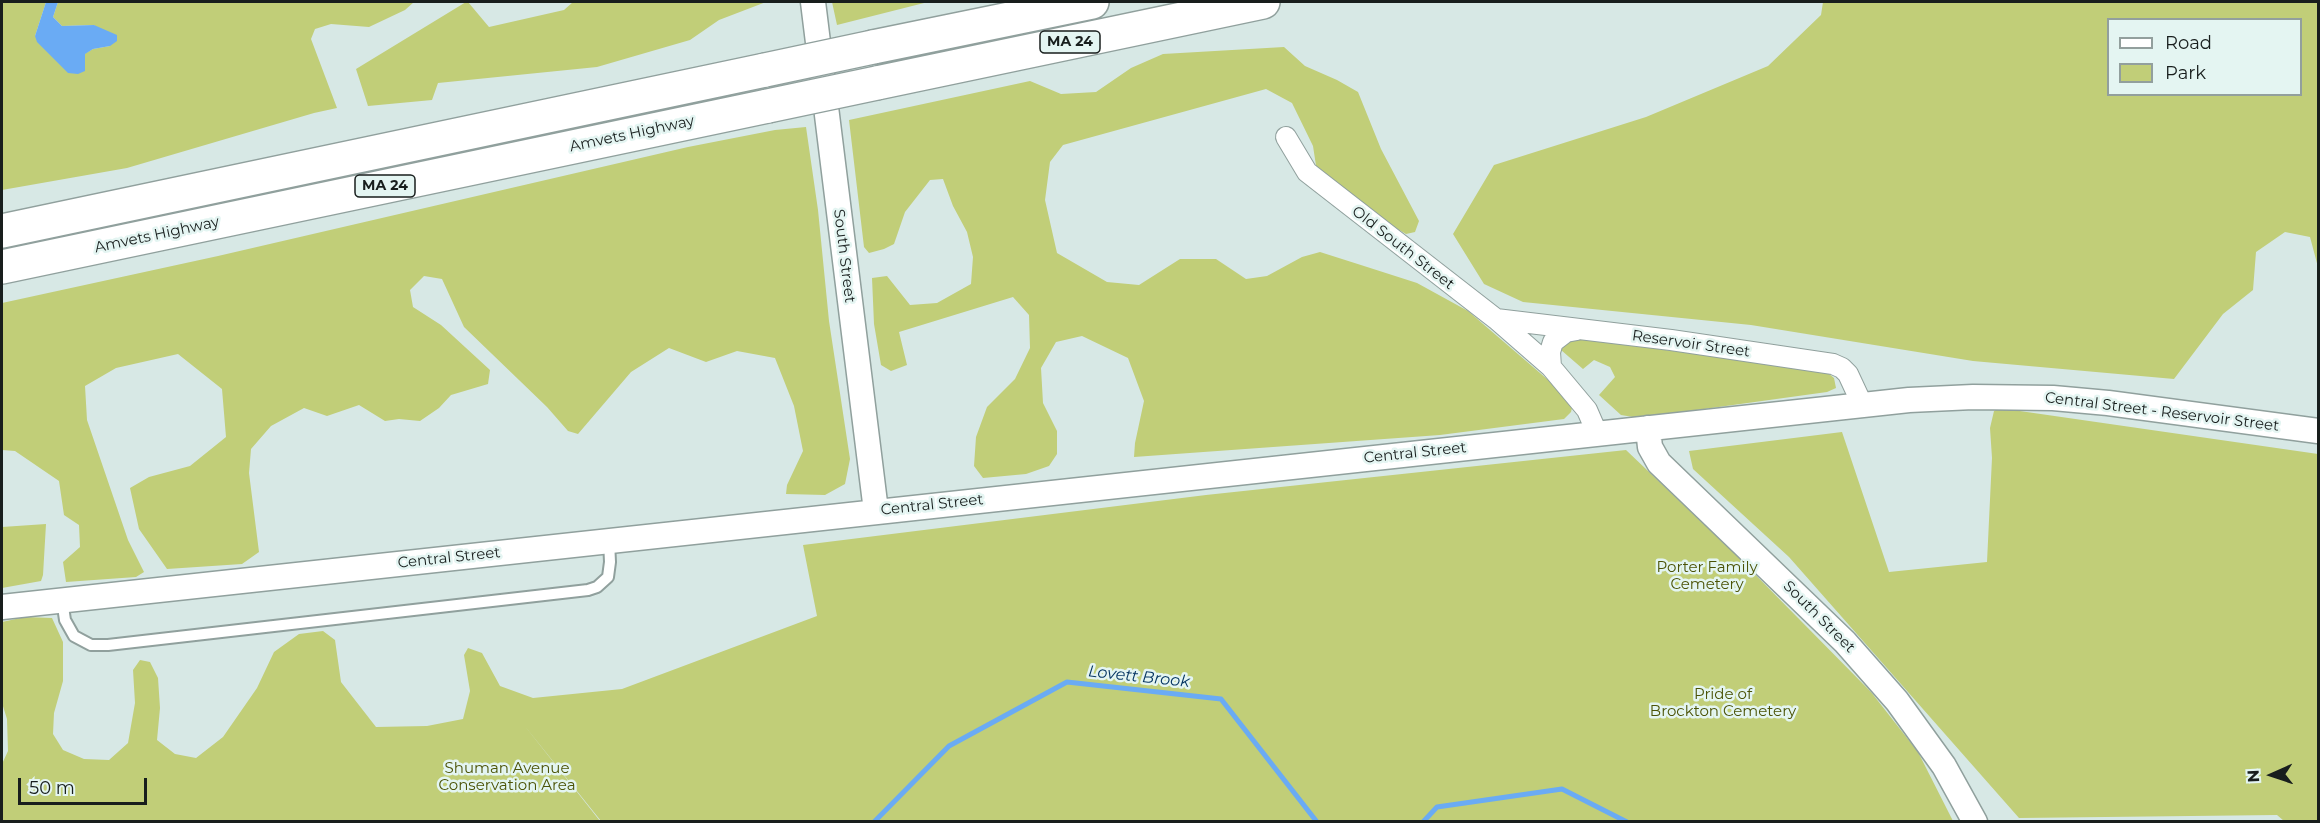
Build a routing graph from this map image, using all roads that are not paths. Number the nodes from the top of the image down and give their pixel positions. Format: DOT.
graph roads {
  1 [pos="813,2"];
  2 [pos="1092,2"];
  3 [pos="1263,2"];
  4 [pos="1286,137"];
  5 [pos="2,231"];
  6 [pos="2,267"];
  7 [pos="1496,320"];
  8 [pos="1579,329"];
  9 [pos="1551,367"];
  10 [pos="1862,405"];
  11 [pos="1648,428"];
  12 [pos="2319,431"];
  13 [pos="1597,434"];
  14 [pos="876,512"];
  15 [pos="609,540"];
  16 [pos="62,600"];
  17 [pos="2,607"];
  18 [pos="1975,822"];
  1 -- 14 [label="street, South Street"];
  2 -- 5 [label="highway, MA 24, bridge"];
  3 -- 6 [label="highway, Amvets Highway / MA 24, bridge"];
  4 -- 7 [label="street, Old South Street"];
  7 -- 8 [label="street, Reservoir Street"];
  7 -- 9 [label="street, Old South Street"];
  8 -- 9 [label="street"];
  8 -- 10 [label="street, Reservoir Street"];
  9 -- 13 [label="street"];
  10 -- 11 [label="street, Central Street"];
  10 -- 12 [label="street, Central Street - Reservoir Street"];
  11 -- 13 [label="street, Central Street"];
  11 -- 18 [label="street, South Street"];
  13 -- 14 [label="street, Central Street"];
  14 -- 15 [label="street, Central Street"];
  15 -- 16 [label="street, Central Street"];
  15 -- 16 [label="lane"];
  16 -- 17 [label="street, Central Street"];
}
